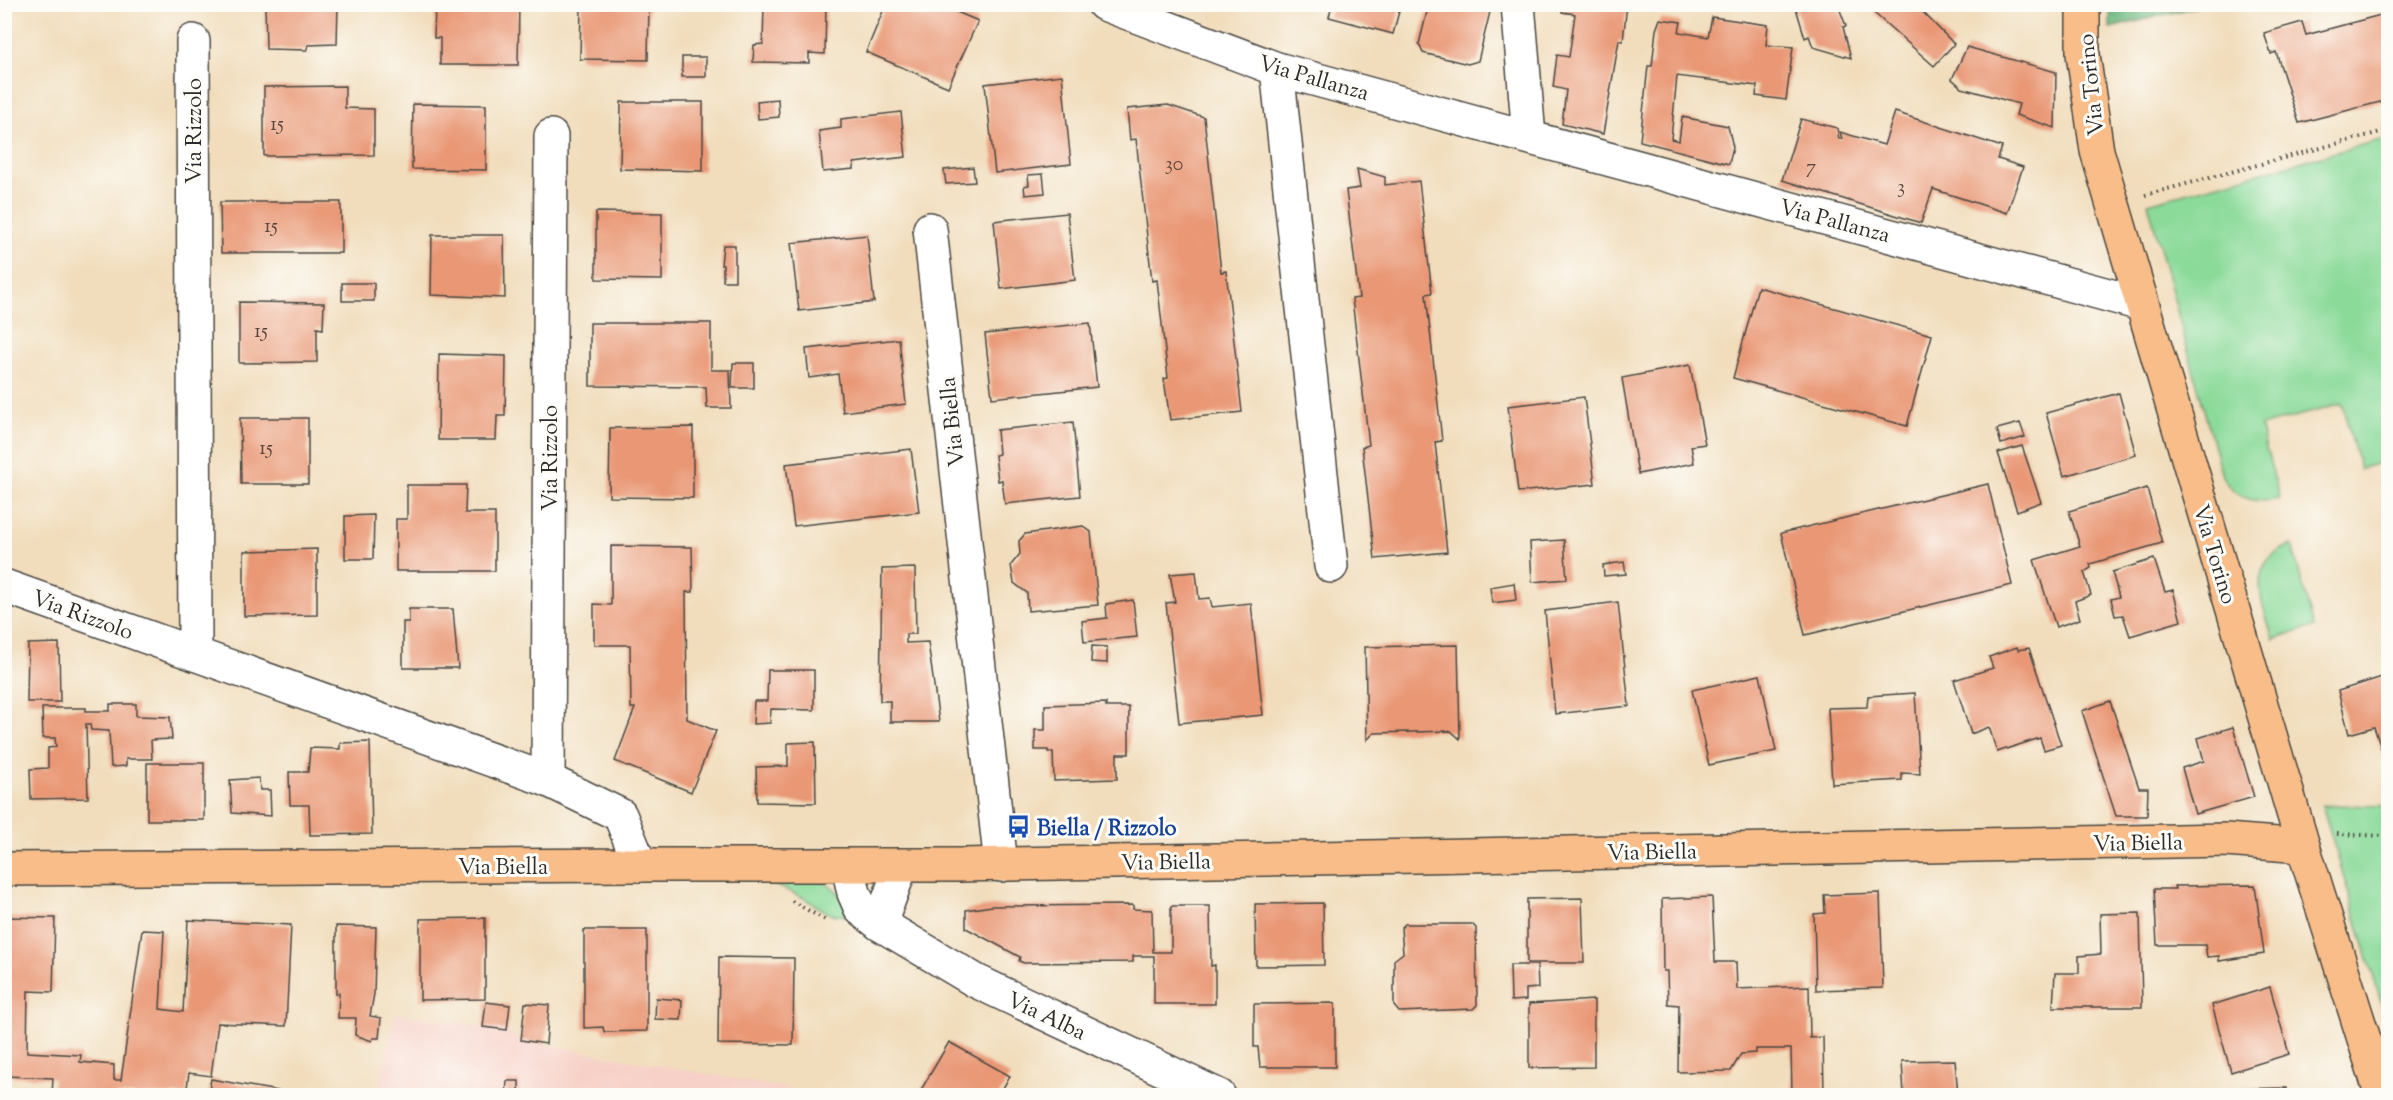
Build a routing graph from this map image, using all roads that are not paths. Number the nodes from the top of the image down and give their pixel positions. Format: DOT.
graph roads {
  1 [pos="1104,4"];
  2 [pos="1518,4"];
  3 [pos="2084,4"];
  4 [pos="193,40"];
  5 [pos="1277,69"];
  6 [pos="551,136"];
  7 [pos="1529,137"];
  8 [pos="930,229"];
  9 [pos="2141,304"];
  10 [pos="1331,567"];
  11 [pos="4,586"];
  12 [pos="195,654"];
  13 [pos="548,780"];
  14 [pos="2303,846"];
  15 [pos="640,864"];
  16 [pos="1001,865"];
  17 [pos="848,866"];
  18 [pos="901,866"];
  19 [pos="4,869"];
  20 [pos="880,924"];
  21 [pos="1219,1095"];
  22 [pos="2382,1095"];
  1 -- 5 [label="street, Via Pallanza"];
  2 -- 7 [label="street"];
  3 -- 9 [label="main road, Via Torino"];
  4 -- 12 [label="street, Via Rizzolo"];
  5 -- 7 [label="street, Via Pallanza"];
  5 -- 10 [label="street"];
  6 -- 13 [label="street, Via Rizzolo"];
  7 -- 9 [label="street, Via Pallanza"];
  8 -- 16 [label="street, Via Biella"];
  9 -- 14 [label="main road, Via Torino"];
  11 -- 12 [label="street, Via Rizzolo"];
  12 -- 13 [label="street, Via Rizzolo"];
  13 -- 15 [label="street, Via Rizzolo"];
  14 -- 16 [label="main road, Via Biella"];
  14 -- 22 [label="main road, Via Torino"];
  15 -- 17 [label="main road, Via Biella"];
  15 -- 19 [label="main road, Via Biella"];
  16 -- 18 [label="main road, Via Biella"];
  17 -- 18 [label="main road, Via Biella"];
  17 -- 20 [label="street, Via Alba"];
  18 -- 20 [label="street"];
  20 -- 21 [label="street, Via Alba"];
}
